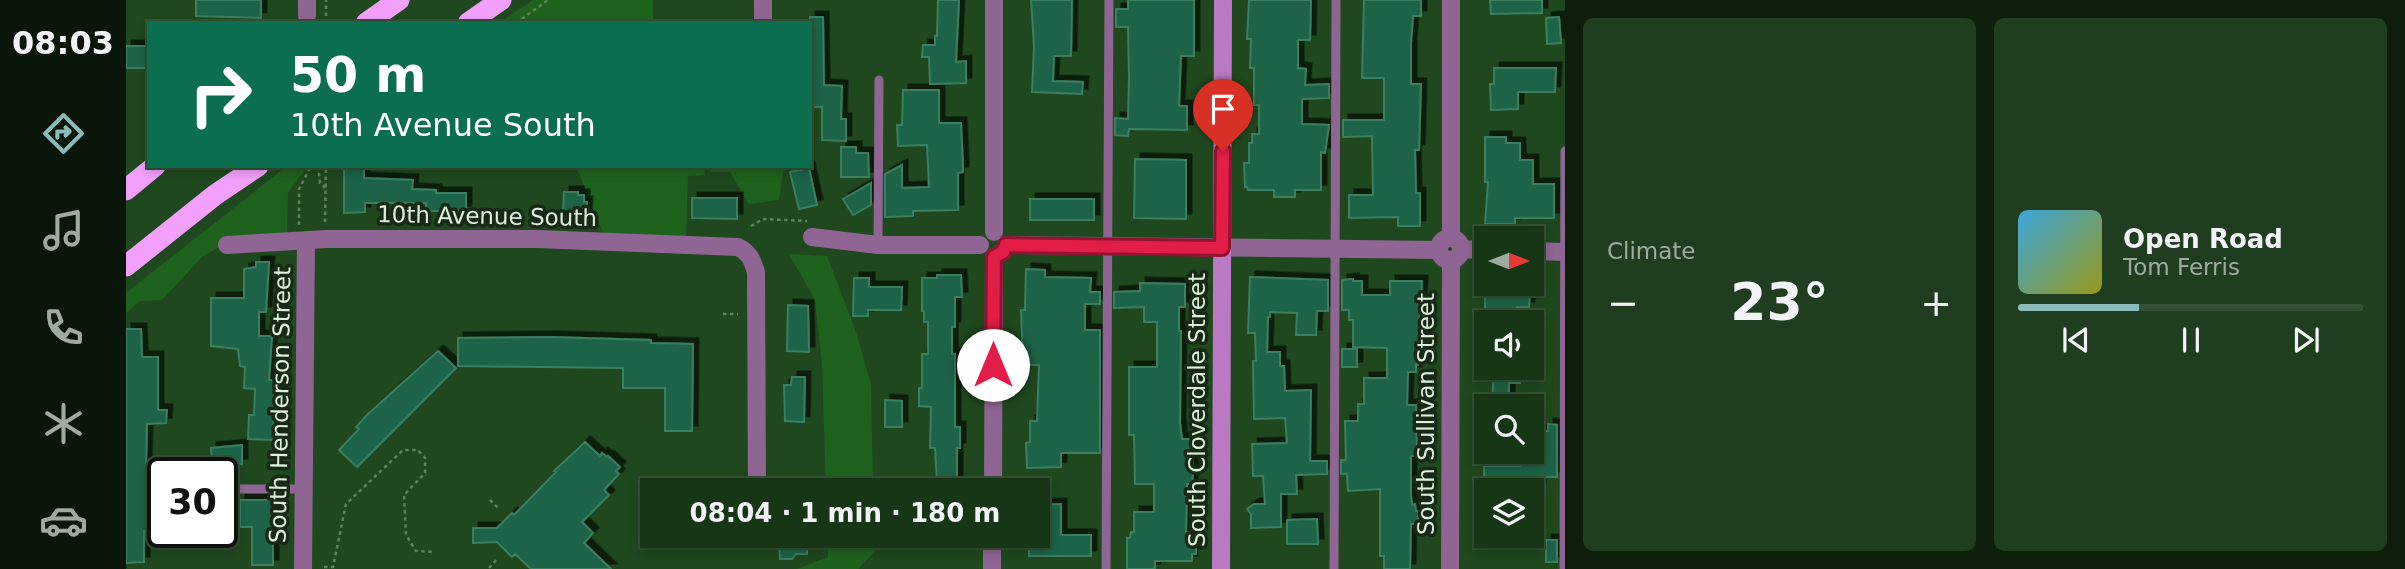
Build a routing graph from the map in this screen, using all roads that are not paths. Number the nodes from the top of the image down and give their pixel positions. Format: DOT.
graph roads {
  1 [pos="400,0"];
  2 [pos="501,0"];
  3 [pos="764,0"];
  4 [pos="994,0"];
  5 [pos="1109,0"];
  6 [pos="1223,0"];
  7 [pos="1336,0"];
  8 [pos="1451,0"];
  9 [pos="369,21"];
  10 [pos="471,21"];
  11 [pos="763,21"];
  12 [pos="879,80"];
  13 [pos="1565,151"];
  14 [pos="153,168"];
  15 [pos="255,168"];
  16 [pos="126,181"];
  17 [pos="126,190"];
  18 [pos="813,230"];
  19 [pos="302,233"];
  20 [pos="227,245"];
  21 [pos="878,245"];
  22 [pos="993,245"];
  23 [pos="1107,247"];
  24 [pos="1222,248"];
  25 [pos="1335,248"];
  26 [pos="1450,249"];
  27 [pos="1474,250"];
  28 [pos="1544,251"];
  29 [pos="1565,252"];
  30 [pos="126,265"];
  31 [pos="757,478"];
  32 [pos="993,478"];
  33 [pos="238,489"];
  34 [pos="304,489"];
  35 [pos="992,548"];
  36 [pos="303,569"];
  37 [pos="992,569"];
  38 [pos="1106,569"];
  39 [pos="1221,569"];
  40 [pos="1334,569"];
  41 [pos="1450,569"];
  42 [pos="1564,569"];
  1 -- 9 [label="highway"];
  2 -- 10 [label="highway"];
  3 -- 11 [label="street"];
  4 -- 22 [label="street"];
  5 -- 23 [label="lane"];
  6 -- 24 [label="main road, South Cloverdale Street"];
  7 -- 25 [label="lane"];
  8 -- 26 [label="street, South Sullivan Street"];
  12 -- 21 [label="lane"];
  13 -- 29 [label="lane"];
  14 -- 16 [label="highway"];
  14 -- 17 [label="highway"];
  15 -- 30 [label="highway"];
  18 -- 21 [label="street"];
  19 -- 20 [label="street, 10th Avenue South"];
  19 -- 31 [label="street, 10th Avenue South"];
  19 -- 34 [label="street, South Henderson Street"];
  21 -- 22 [label="street"];
  22 -- 23 [label="street"];
  22 -- 32 [label="street"];
  23 -- 24 [label="street"];
  23 -- 38 [label="lane"];
  24 -- 25 [label="street"];
  24 -- 39 [label="main road, South Cloverdale Street"];
  25 -- 26 [label="street"];
  25 -- 40 [label="lane"];
  26 -- 27 [label="street"];
  26 -- 41 [label="street, South Sullivan Street"];
  28 -- 29 [label="street"];
  29 -- 42 [label="lane"];
  33 -- 34 [label="lane"];
  34 -- 36 [label="street, South Henderson Street"];
  35 -- 37 [label="street"];
}
